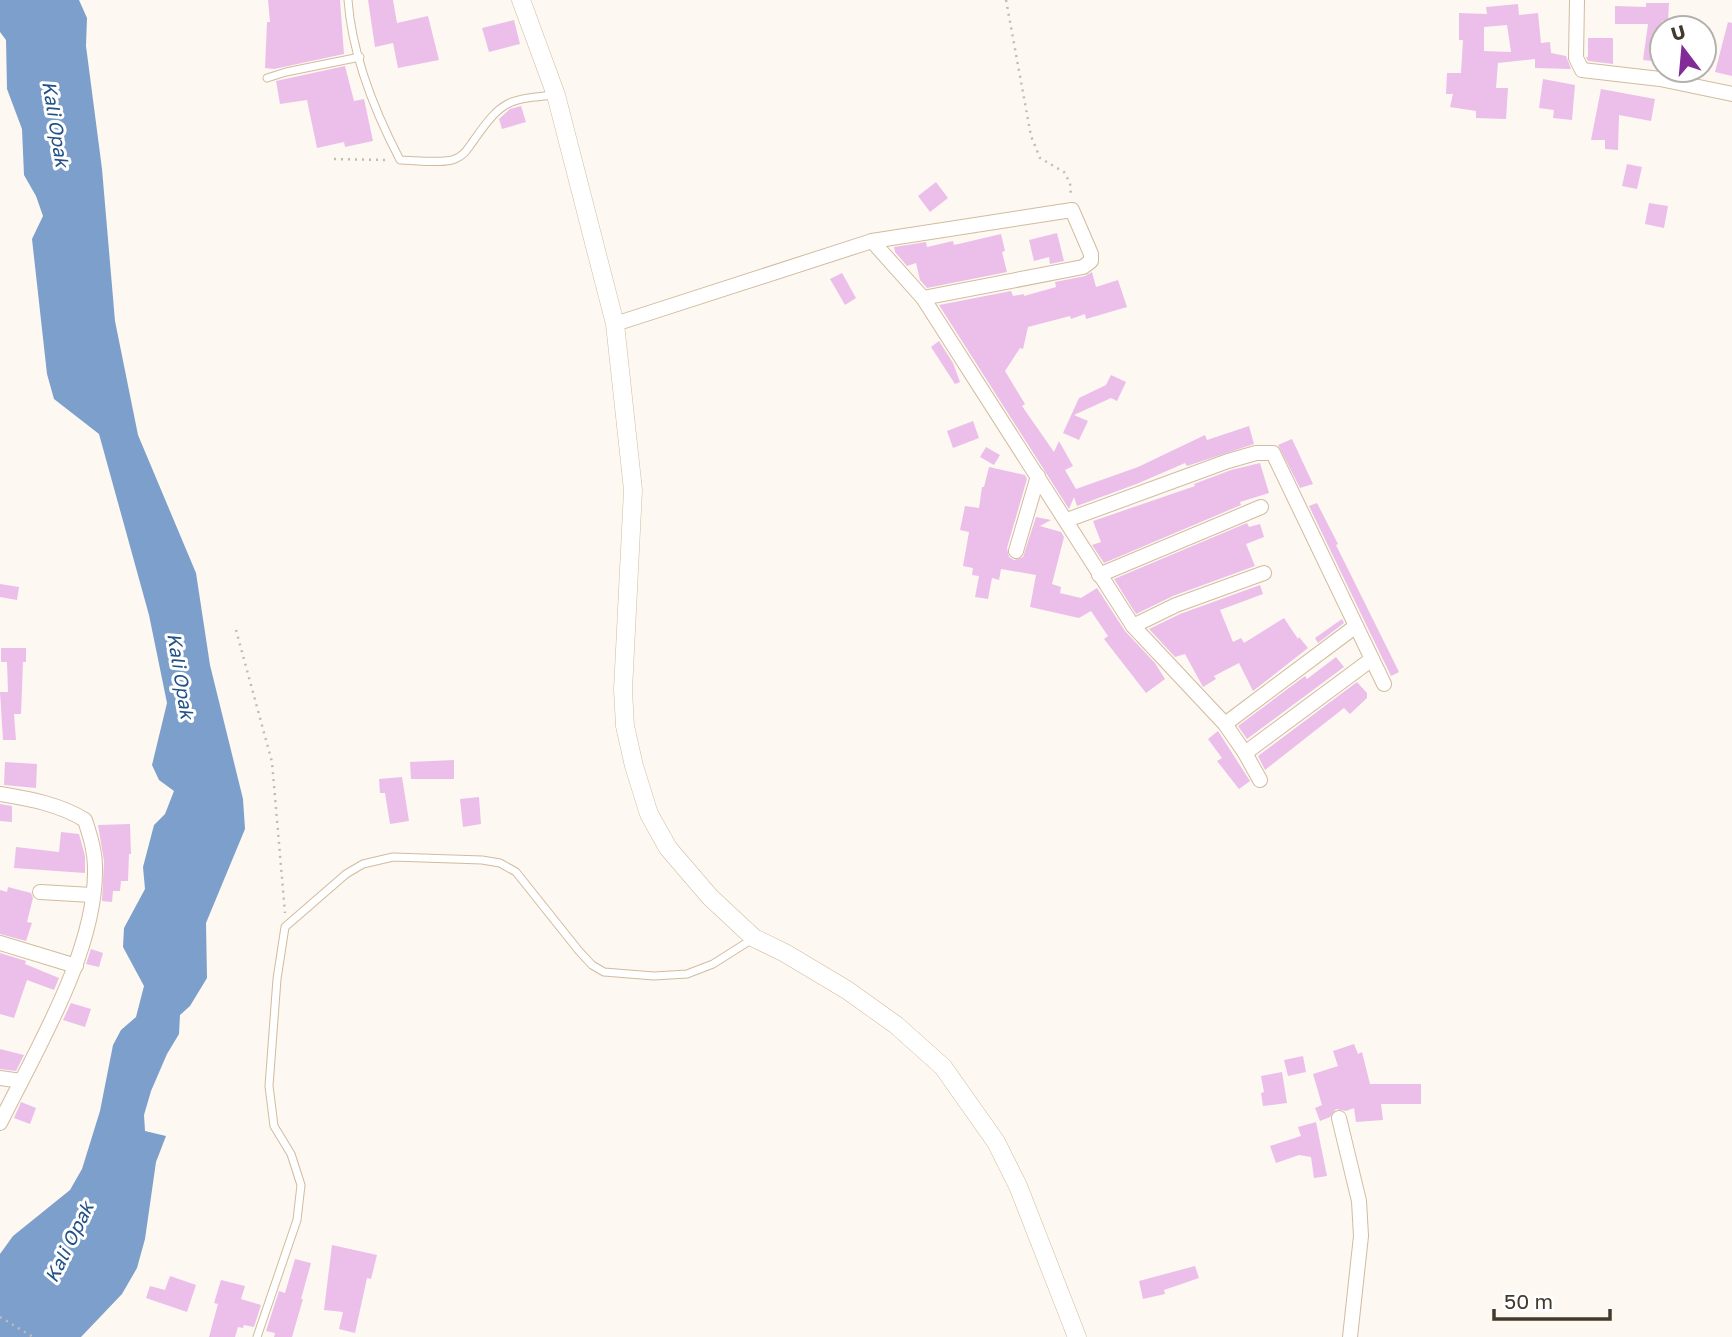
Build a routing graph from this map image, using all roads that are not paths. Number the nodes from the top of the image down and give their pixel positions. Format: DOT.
graph roads {
  1 [pos="348,0"];
  2 [pos="521,0"];
  3 [pos="1577,0"];
  4 [pos="360,57"];
  5 [pos="267,78"];
  6 [pos="1732,94"];
  7 [pos="556,95"];
  8 [pos="872,241"];
  9 [pos="923,298"];
  10 [pos="615,324"];
  11 [pos="1038,476"];
  12 [pos="1261,508"];
  13 [pos="1067,520"];
  14 [pos="1016,551"];
  15 [pos="1264,573"];
  16 [pos="1099,575"];
  17 [pos="1133,626"];
  18 [pos="1356,626"];
  19 [pos="1372,659"];
  20 [pos="1384,684"];
  21 [pos="1225,723"];
  22 [pos="1245,753"];
  23 [pos="1260,780"];
  24 [pos="0,794"];
  25 [pos="40,892"];
  26 [pos="92,895"];
  27 [pos="754,938"];
  28 [pos="0,943"];
  29 [pos="76,966"];
  30 [pos="0,1078"];
  31 [pos="21,1081"];
  32 [pos="1339,1118"];
  33 [pos="0,1123"];
  34 [pos="257,1337"];
  35 [pos="1077,1337"];
  36 [pos="1350,1337"];
  1 -- 4 [label="lane"];
  2 -- 7 [label="street"];
  3 -- 6 [label="street"];
  4 -- 5 [label="lane"];
  4 -- 7 [label="lane"];
  7 -- 10 [label="street"];
  8 -- 9 [label="street"];
  8 -- 9 [label="street"];
  8 -- 10 [label="street"];
  9 -- 11 [label="street"];
  10 -- 27 [label="street"];
  11 -- 13 [label="street"];
  11 -- 14 [label="street"];
  12 -- 16 [label="street"];
  13 -- 16 [label="street"];
  13 -- 18 [label="street"];
  15 -- 17 [label="street"];
  16 -- 17 [label="street"];
  17 -- 21 [label="street"];
  18 -- 19 [label="street"];
  18 -- 21 [label="street"];
  19 -- 20 [label="street"];
  19 -- 22 [label="street"];
  21 -- 22 [label="street"];
  22 -- 23 [label="street"];
  24 -- 26 [label="street"];
  25 -- 26 [label="street"];
  26 -- 29 [label="street"];
  27 -- 34 [label="lane"];
  27 -- 35 [label="street"];
  28 -- 29 [label="street"];
  29 -- 31 [label="street"];
  30 -- 31 [label="street"];
  31 -- 33 [label="street"];
  32 -- 36 [label="street"];
}
